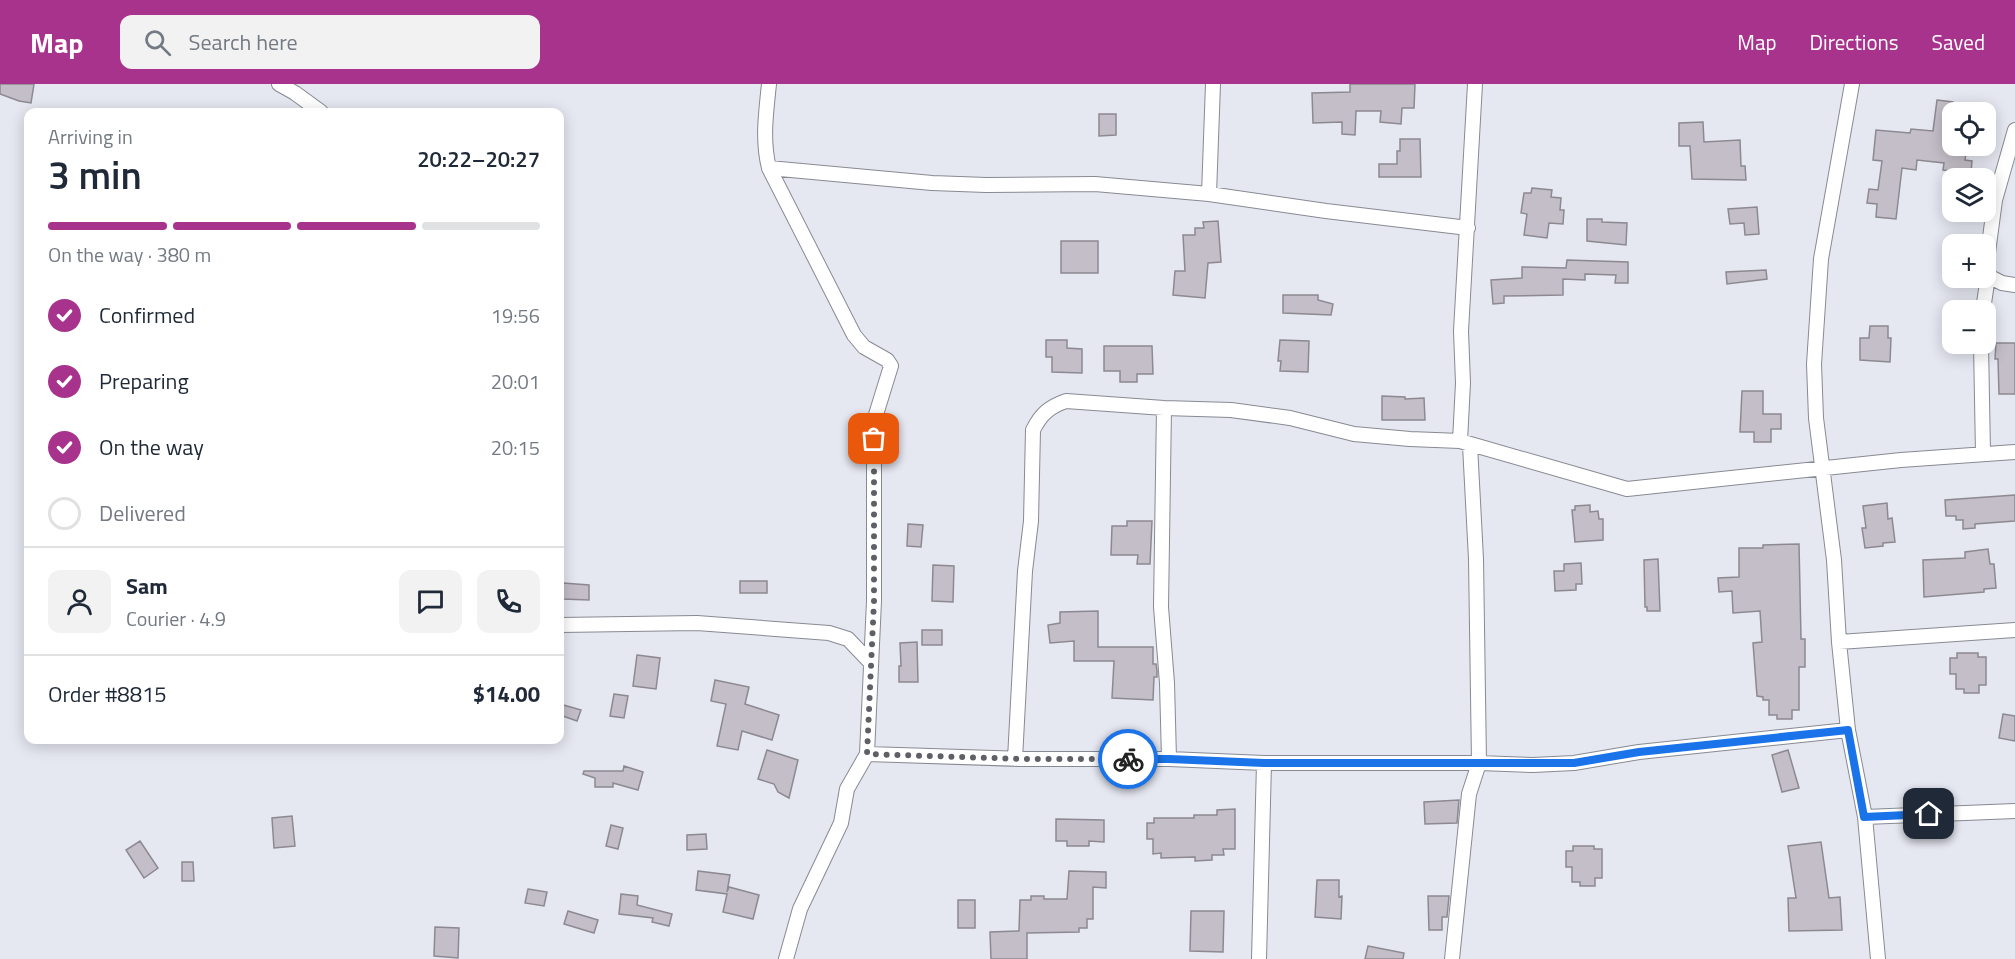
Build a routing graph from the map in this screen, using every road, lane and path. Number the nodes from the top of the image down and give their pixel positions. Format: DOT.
graph roads {
  1 [pos="279,84"];
  2 [pos="769,84"];
  3 [pos="1213,84"];
  4 [pos="1475,84"];
  5 [pos="1852,84"];
  6 [pos="316,108"];
  7 [pos="2015,130"];
  8 [pos="769,168"];
  9 [pos="1209,194"];
  10 [pos="1468,228"];
  11 [pos="1990,234"];
  12 [pos="1996,280"];
  13 [pos="2015,285"];
  14 [pos="1981,354"];
  15 [pos="1164,408"];
  16 [pos="1465,443"];
  17 [pos="2015,452"];
  18 [pos="1983,454"];
  19 [pos="1824,470"];
  20 [pos="564,625"];
  21 [pos="2015,630"];
  22 [pos="1839,642"];
  23 [pos="870,662"];
  24 [pos="1848,730"];
  25 [pos="867,754"];
  26 [pos="1015,759"];
  27 [pos="1169,759"];
  28 [pos="1264,763"];
  29 [pos="1479,763"];
  30 [pos="2015,811"];
  31 [pos="1864,817"];
  32 [pos="786,959"];
  33 [pos="1259,959"];
  34 [pos="1452,959"];
  35 [pos="1878,959"];
  1 -- 6 [label="street"];
  2 -- 8 [label="street"];
  3 -- 9 [label="street"];
  4 -- 10 [label="street"];
  5 -- 19 [label="street"];
  7 -- 11 [label="street"];
  8 -- 9 [label="street"];
  8 -- 23 [label="street"];
  9 -- 10 [label="street"];
  10 -- 16 [label="street"];
  12 -- 13 [label="street"];
  14 -- 18 [label="street"];
  15 -- 16 [label="street"];
  15 -- 26 [label="street"];
  15 -- 27 [label="street"];
  16 -- 19 [label="street"];
  16 -- 29 [label="street"];
  17 -- 18 [label="street"];
  18 -- 19 [label="street"];
  19 -- 22 [label="street"];
  20 -- 23 [label="street"];
  21 -- 22 [label="street"];
  22 -- 24 [label="street"];
  23 -- 25 [label="street"];
  24 -- 29 [label="street"];
  24 -- 31 [label="street"];
  25 -- 26 [label="street"];
  25 -- 32 [label="street"];
  26 -- 27 [label="street"];
  27 -- 28 [label="street"];
  28 -- 29 [label="street"];
  28 -- 33 [label="street"];
  29 -- 34 [label="street"];
  30 -- 31 [label="street"];
  31 -- 35 [label="street"];
}
